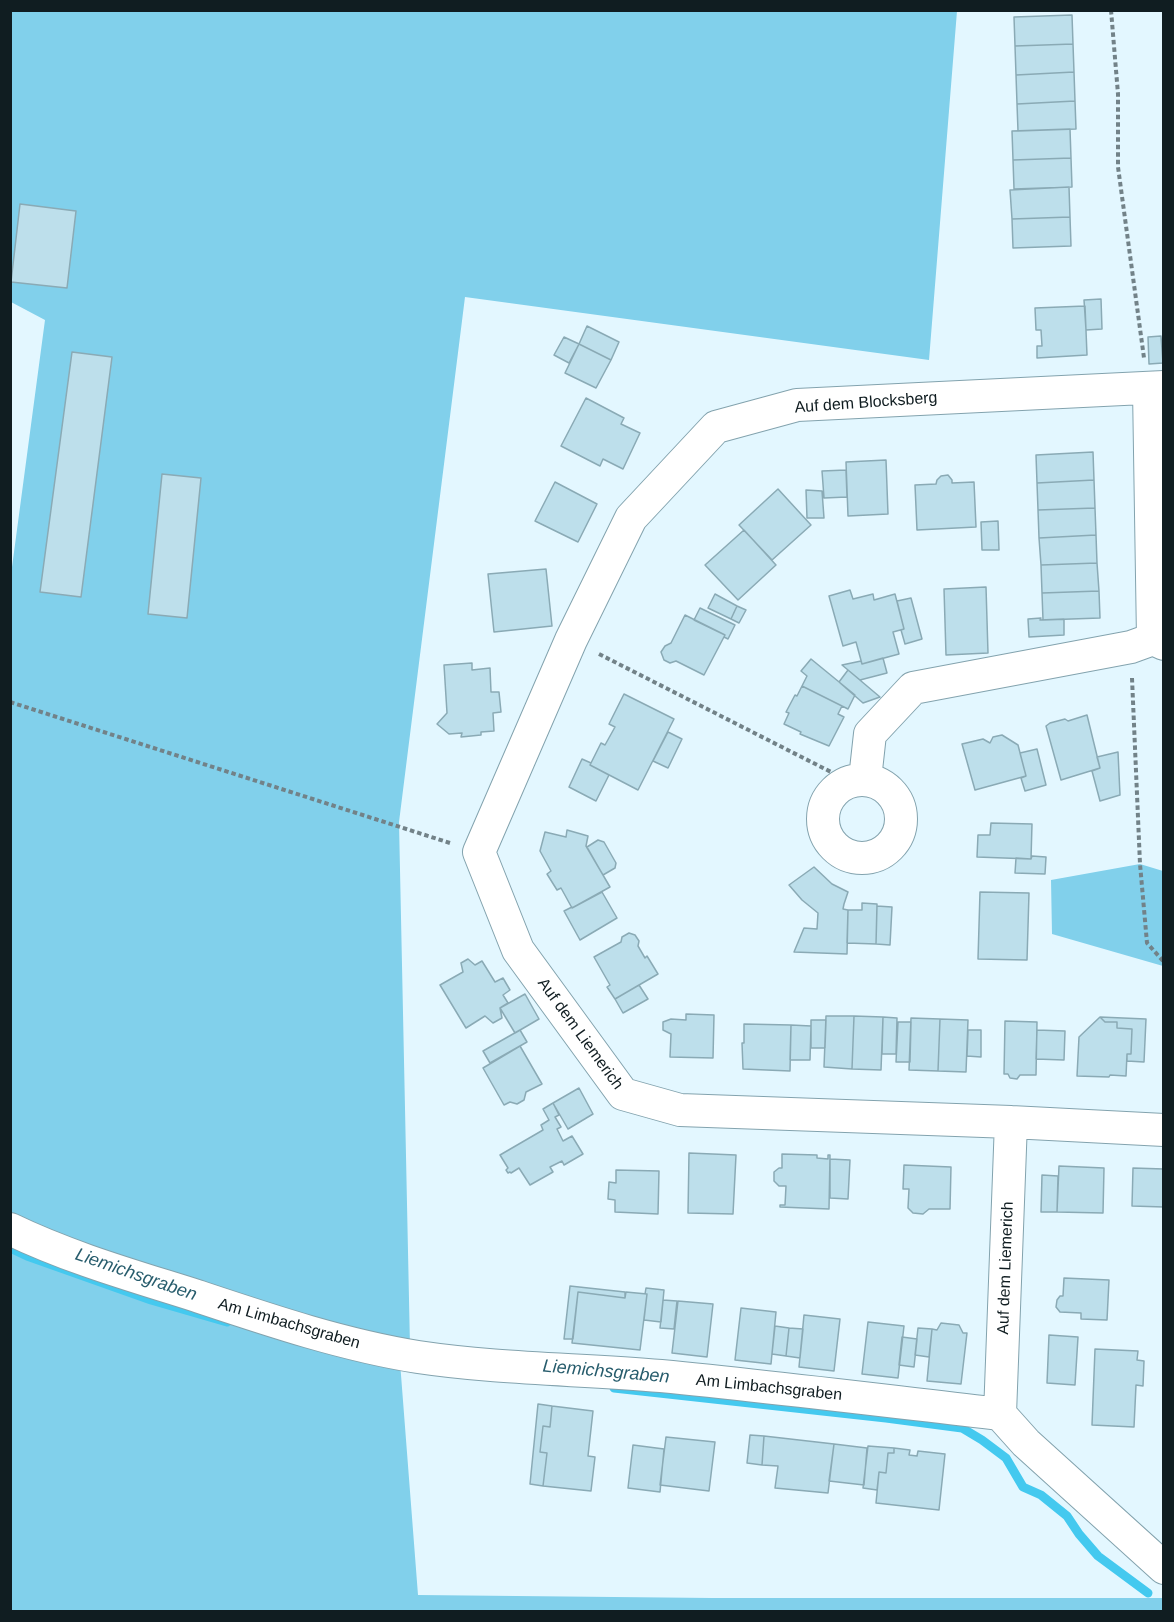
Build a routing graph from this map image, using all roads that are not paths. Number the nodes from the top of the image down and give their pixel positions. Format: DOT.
graph roads {
  1 [pos="1156,388"];
  2 [pos="1149,643"];
  3 [pos="857,780"];
  4 [pos="479,852"];
  5 [pos="1011,1122"];
  6 [pos="1164,1130"];
  7 [pos="10,1229"];
  8 [pos="1000,1414"];
  9 [pos="1164,1568"];
  1 -- 2 [label="street"];
  1 -- 4 [label="street, Auf dem Blocksberg"];
  2 -- 3 [label="street"];
  4 -- 5 [label="street, Auf dem Liemerich"];
  5 -- 6 [label="street, Auf dem Liemerich"];
  5 -- 8 [label="street, Auf dem Liemerich"];
  7 -- 8 [label="street, Am Limbachsgraben"];
  8 -- 9 [label="street"];
}
